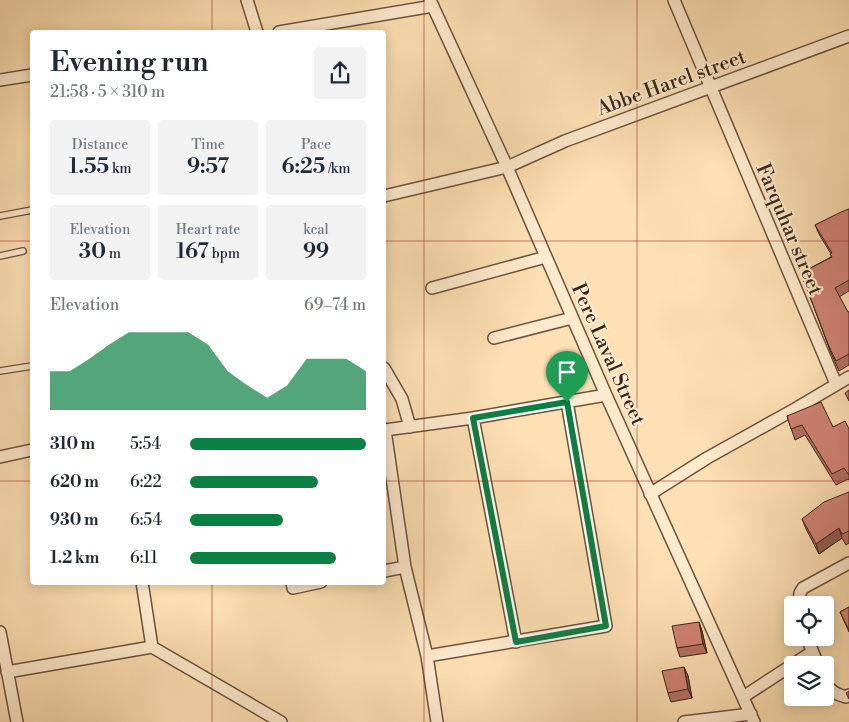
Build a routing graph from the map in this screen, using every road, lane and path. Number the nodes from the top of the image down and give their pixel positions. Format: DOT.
graph roads {
  1 [pos="246,0"];
  2 [pos="674,0"];
  3 [pos="432,3"];
  4 [pos="337,28"];
  5 [pos="256,30"];
  6 [pos="308,30"];
  7 [pos="849,36"];
  8 [pos="30,75"];
  9 [pos="0,80"];
  10 [pos="710,88"];
  11 [pos="507,167"];
  12 [pos="386,196"];
  13 [pos="30,210"];
  14 [pos="0,216"];
  15 [pos="23,251"];
  16 [pos="0,256"];
  17 [pos="546,257"];
  18 [pos="432,288"];
  19 [pos="572,318"];
  20 [pos="494,338"];
  21 [pos="30,366"];
  22 [pos="0,370"];
  23 [pos="386,371"];
  24 [pos="849,377"];
  25 [pos="836,384"];
  26 [pos="606,395"];
  27 [pos="567,402"];
  28 [pos="473,418"];
  29 [pos="410,427"];
  30 [pos="386,430"];
  31 [pos="386,437"];
  32 [pos="30,450"];
  33 [pos="0,457"];
  34 [pos="650,494"];
  35 [pos="849,563"];
  36 [pos="405,567"];
  37 [pos="386,571"];
  38 [pos="142,585"];
  39 [pos="292,585"];
  40 [pos="307,585"];
  41 [pos="800,596"];
  42 [pos="0,637"];
  43 [pos="516,642"];
  44 [pos="152,646"];
  45 [pos="810,646"];
  46 [pos="812,652"];
  47 [pos="427,656"];
  48 [pos="814,656"];
  49 [pos="7,672"];
  50 [pos="834,692"];
  51 [pos="849,695"];
  52 [pos="743,697"];
  53 [pos="752,718"];
  54 [pos="276,721"];
  55 [pos="17,722"];
  56 [pos="437,722"];
  57 [pos="684,722"];
  1 -- 5 [label="street"];
  2 -- 10 [label="street, Farquhar street"];
  3 -- 4 [label="street"];
  3 -- 11 [label="street, Pere Laval Street"];
  4 -- 6 [label="street"];
  7 -- 10 [label="street, Abbe Harel street"];
  8 -- 9 [label="street"];
  10 -- 11 [label="street, Abbe Harel street"];
  10 -- 25 [label="street, Farquhar street"];
  11 -- 12 [label="street, Abbe Harel street"];
  11 -- 17 [label="street, Pere Laval Street"];
  13 -- 14 [label="lane"];
  15 -- 16 [label="lane"];
  17 -- 18 [label="street"];
  17 -- 19 [label="street, Pere Laval Street"];
  19 -- 20 [label="street"];
  19 -- 26 [label="street, Pere Laval Street"];
  21 -- 22 [label="lane"];
  23 -- 29 [label="street"];
  24 -- 25 [label="street"];
  25 -- 34 [label="street"];
  26 -- 27 [label="street"];
  26 -- 34 [label="street, Pere Laval Street"];
  27 -- 28 [label="street"];
  27 -- 43 [label="street"];
  28 -- 29 [label="street"];
  28 -- 43 [label="street"];
  29 -- 30 [label="street"];
  31 -- 36 [label="street"];
  32 -- 33 [label="street"];
  34 -- 52 [label="street, Pere Laval Street"];
  35 -- 41 [label="street"];
  36 -- 37 [label="street"];
  36 -- 47 [label="street"];
  38 -- 44 [label="street"];
  39 -- 40 [label="street"];
  42 -- 49 [label="street"];
  43 -- 47 [label="street"];
  44 -- 49 [label="street"];
  44 -- 54 [label="street"];
  45 -- 46 [label="street"];
  46 -- 48 [label="street"];
  46 -- 52 [label="street"];
  47 -- 56 [label="street"];
  49 -- 55 [label="street"];
  50 -- 51 [label="street"];
  52 -- 53 [label="street, Pere Laval Street"];
  53 -- 57 [label="street"];
}
